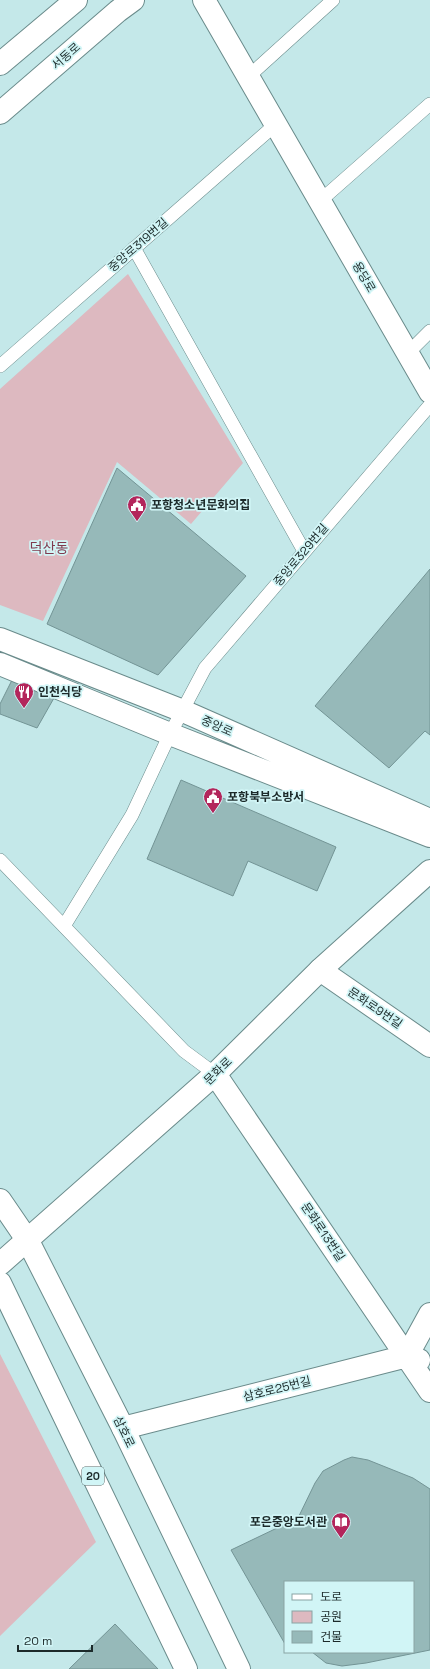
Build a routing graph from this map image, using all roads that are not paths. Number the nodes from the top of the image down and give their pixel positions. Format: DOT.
graph roads {
  1 [pos="76,0"];
  2 [pos="133,0"];
  3 [pos="204,0"];
  4 [pos="334,0"];
  5 [pos="0,64"];
  6 [pos="248,77"];
  7 [pos="430,104"];
  8 [pos="0,113"];
  9 [pos="275,125"];
  10 [pos="320,201"];
  11 [pos="134,248"];
  12 [pos="430,331"];
  13 [pos="408,353"];
  14 [pos="0,366"];
  15 [pos="430,392"];
  16 [pos="430,405"];
  17 [pos="304,551"];
  18 [pos="0,639"];
  19 [pos="0,664"];
  20 [pos="183,711"];
  21 [pos="170,734"];
  22 [pos="430,820"];
  23 [pos="430,836"];
  24 [pos="0,860"];
  25 [pos="430,871"];
  26 [pos="64,926"];
  27 [pos="320,970"];
  28 [pos="430,1046"];
  29 [pos="215,1074"];
  30 [pos="0,1200"];
  31 [pos="28,1241"];
  32 [pos="0,1264"];
  33 [pos="0,1283"];
  34 [pos="430,1314"];
  35 [pos="407,1356"];
  36 [pos="430,1364"];
  37 [pos="430,1391"];
  38 [pos="123,1428"];
  39 [pos="186,1669"];
  40 [pos="239,1669"];
  1 -- 5 [label="main road"];
  2 -- 8 [label="main road, 서동로"];
  3 -- 6 [label="main road, 용당로"];
  4 -- 6 [label="lane"];
  6 -- 9 [label="main road, 용당로"];
  7 -- 10 [label="lane"];
  9 -- 10 [label="main road, 용당로"];
  9 -- 11 [label="lane, 중앙로319번길"];
  10 -- 13 [label="main road, 용당로"];
  11 -- 14 [label="lane, 중앙로319번길"];
  11 -- 17 [label="lane"];
  12 -- 13 [label="lane"];
  13 -- 15 [label="main road, 용당로"];
  16 -- 17 [label="lane, 중앙로329번길"];
  17 -- 20 [label="lane, 중앙로329번길"];
  18 -- 20 [label="main road, 중앙로"];
  19 -- 21 [label="main road, 중앙로"];
  20 -- 21 [label="lane, 중앙로329번길"];
  20 -- 22 [label="main road, 중앙로"];
  21 -- 23 [label="main road, 중앙로"];
  21 -- 26 [label="lane, 중앙로329번길"];
  24 -- 26 [label="lane"];
  25 -- 27 [label="main road, 문화로"];
  26 -- 29 [label="lane"];
  27 -- 28 [label="main road, 문화로9번길"];
  27 -- 29 [label="main road, 문화로"];
  29 -- 31 [label="main road, 문화로"];
  29 -- 35 [label="main road, 문화로13번길"];
  30 -- 31 [label="main road, 삼호로"];
  31 -- 32 [label="main road, 문화로"];
  31 -- 38 [label="main road, 삼호로"];
  33 -- 39 [label="main road, 20"];
  34 -- 35 [label="main road"];
  35 -- 36 [label="main road"];
  35 -- 37 [label="main road, 문화로13번길"];
  35 -- 38 [label="main road, 삼호로25번길"];
  38 -- 40 [label="main road, 삼호로"];
}
